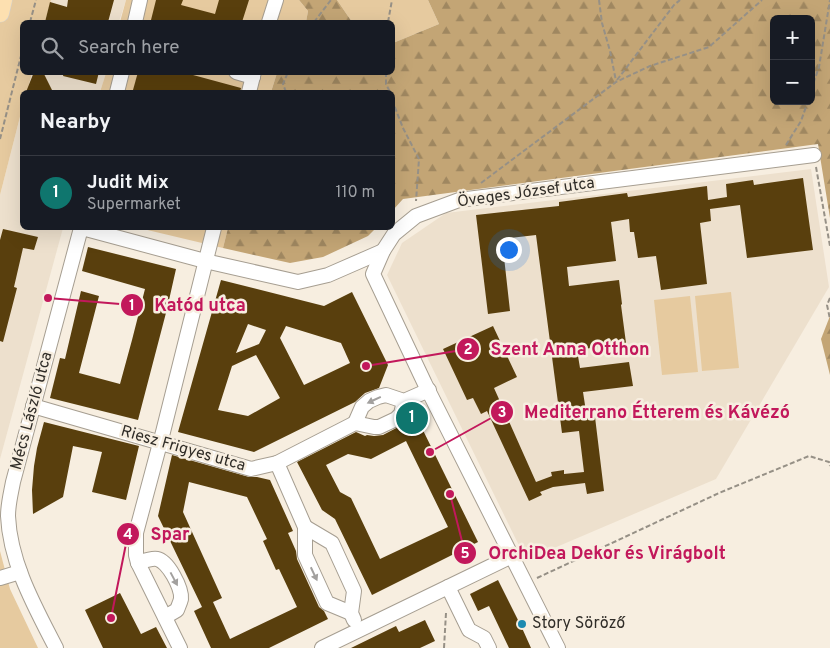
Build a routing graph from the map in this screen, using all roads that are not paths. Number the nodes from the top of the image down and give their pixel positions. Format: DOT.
graph roads {
  1 [pos="3,0"];
  2 [pos="140,0"];
  3 [pos="276,0"];
  4 [pos="0,13"];
  5 [pos="135,20"];
  6 [pos="270,20"];
  7 [pos="121,75"];
  8 [pos="254,75"];
  9 [pos="118,90"];
  10 [pos="250,90"];
  11 [pos="814,154"];
  12 [pos="81,230"];
  13 [pos="89,230"];
  14 [pos="213,230"];
  15 [pos="383,251"];
  16 [pos="205,261"];
  17 [pos="429,390"];
  18 [pos="404,400"];
  19 [pos="33,406"];
  20 [pos="355,423"];
  21 [pos="160,444"];
  22 [pos="276,463"];
  23 [pos="305,527"];
  24 [pos="512,556"];
  25 [pos="138,563"];
  26 [pos="20,572"];
  27 [pos="0,578"];
  28 [pos="448,587"];
  29 [pos="351,613"];
  30 [pos="165,617"];
  31 [pos="358,630"];
  32 [pos="56,648"];
  33 [pos="180,648"];
  34 [pos="322,648"];
  35 [pos="489,648"];
  36 [pos="558,648"];
  1 -- 4 [label="main road"];
  2 -- 5 [label="street"];
  3 -- 6 [label="street"];
  7 -- 9 [label="street"];
  8 -- 10 [label="street"];
  11 -- 15 [label="street, Öveges József utca"];
  12 -- 19 [label="street, Mécs László utca"];
  13 -- 16 [label="street"];
  14 -- 16 [label="street"];
  15 -- 16 [label="street"];
  15 -- 17 [label="street, Öveges József utca"];
  16 -- 21 [label="street"];
  17 -- 18 [label="street"];
  17 -- 24 [label="street, Öveges József utca"];
  18 -- 20 [label="street, one-way"];
  18 -- 20 [label="street"];
  19 -- 21 [label="street, Riesz Frigyes utca"];
  19 -- 26 [label="street, Mécs László utca"];
  20 -- 22 [label="street, Riesz Frigyes utca"];
  21 -- 22 [label="street, Riesz Frigyes utca"];
  21 -- 25 [label="street"];
  22 -- 23 [label="street"];
  23 -- 29 [label="street, one-way"];
  23 -- 29 [label="street"];
  24 -- 28 [label="street"];
  24 -- 36 [label="street, Öveges József utca"];
  25 -- 30 [label="street"];
  25 -- 30 [label="street, one-way"];
  26 -- 27 [label="street"];
  26 -- 32 [label="street, Mécs László utca"];
  28 -- 31 [label="street"];
  28 -- 35 [label="street"];
  29 -- 31 [label="street"];
  30 -- 33 [label="street"];
  31 -- 34 [label="street"];
}
